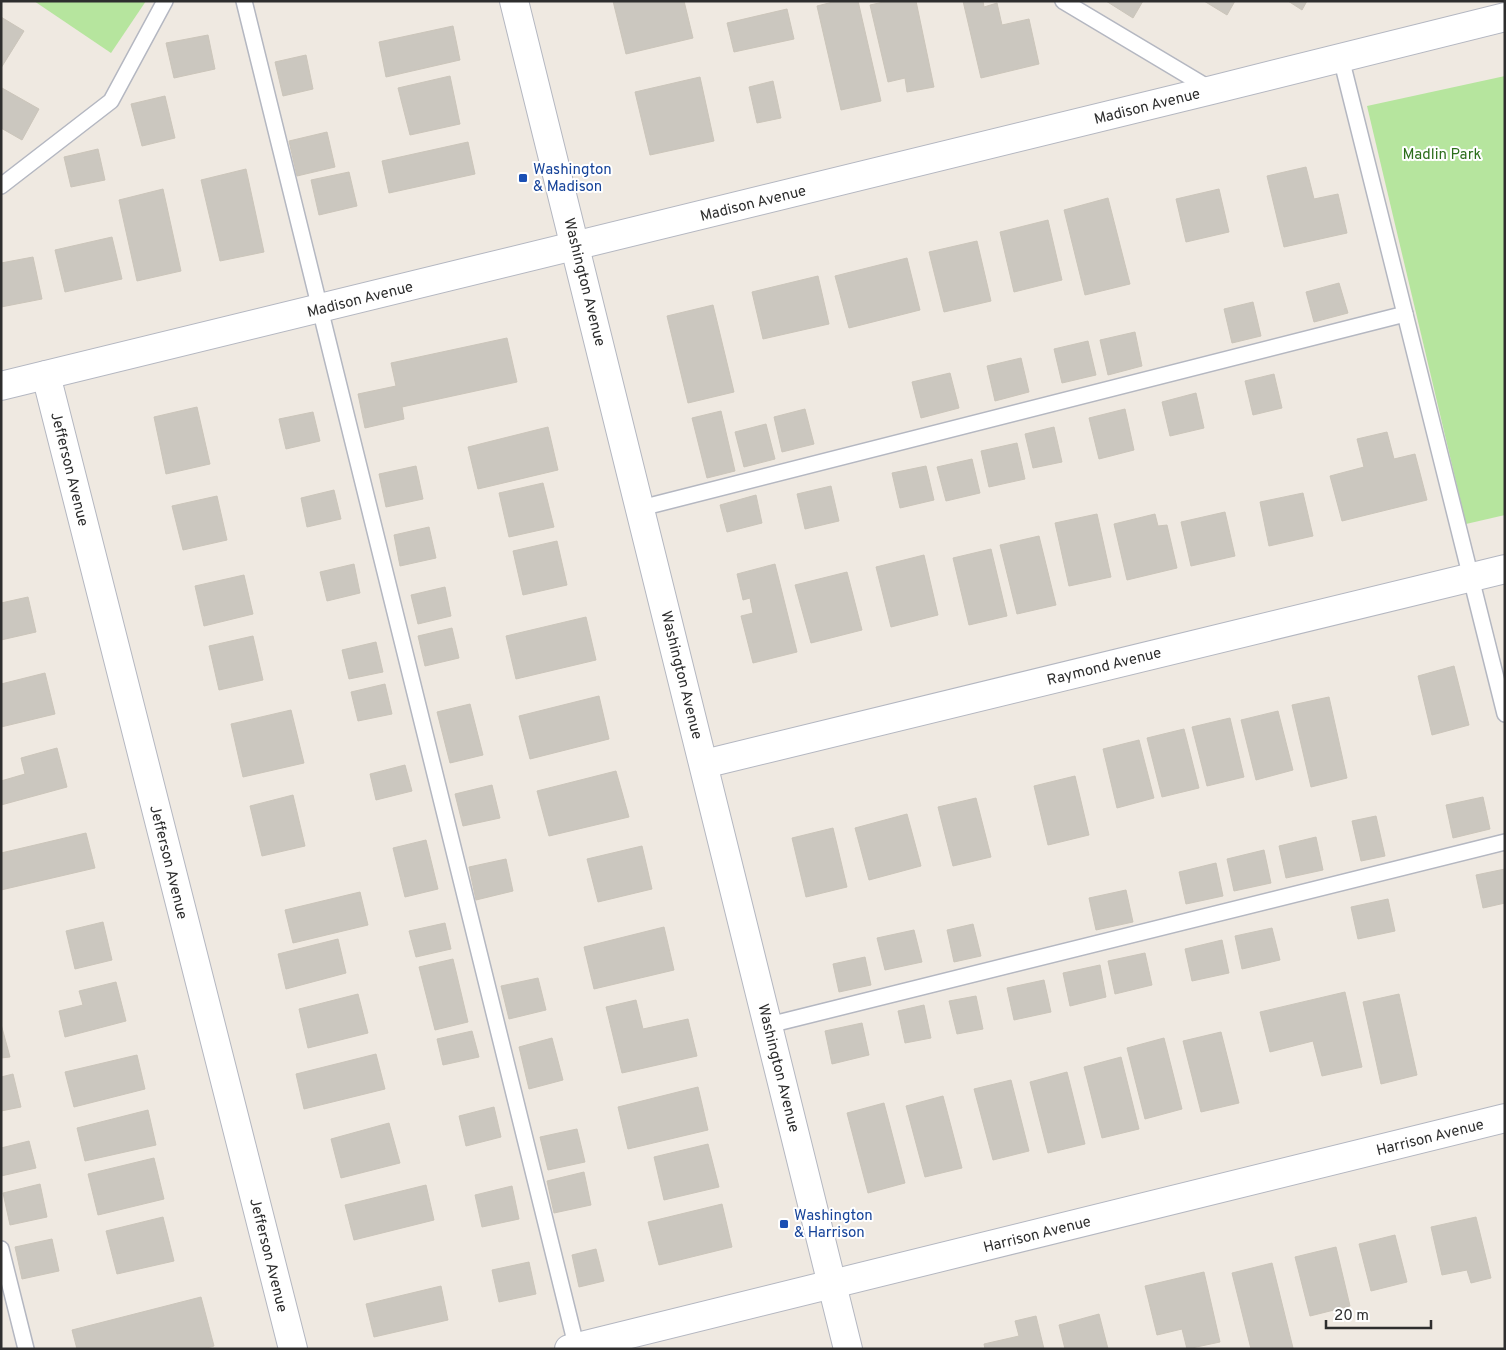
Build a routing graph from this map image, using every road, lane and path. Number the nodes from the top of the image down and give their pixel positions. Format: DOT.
graph roads {
  1 [pos="165,1"];
  2 [pos="244,1"];
  3 [pos="514,1"];
  4 [pos="1063,1"];
  5 [pos="1505,17"];
  6 [pos="1341,58"];
  7 [pos="1212,90"];
  8 [pos="1,186"];
  9 [pos="576,246"];
  10 [pos="321,308"];
  11 [pos="1405,314"];
  12 [pos="46,375"];
  13 [pos="1,386"];
  14 [pos="641,508"];
  15 [pos="1505,569"];
  16 [pos="1470,577"];
  17 [pos="1505,714"];
  18 [pos="704,764"];
  19 [pos="1505,842"];
  20 [pos="769,1024"];
  21 [pos="1505,1118"];
  22 [pos="1,1249"];
  23 [pos="833,1284"];
  24 [pos="574,1348"];
  25 [pos="26,1349"];
  26 [pos="293,1349"];
  27 [pos="848,1349"];
  1 -- 8 [label="lane"];
  2 -- 10 [label="lane"];
  3 -- 9 [label="street, Washington Avenue"];
  4 -- 7 [label="lane"];
  5 -- 6 [label="street, Madison Avenue"];
  6 -- 7 [label="street, Madison Avenue"];
  6 -- 11 [label="lane"];
  7 -- 9 [label="street, Madison Avenue"];
  9 -- 10 [label="street, Madison Avenue"];
  9 -- 14 [label="street, Washington Avenue"];
  10 -- 12 [label="street, Madison Avenue"];
  10 -- 24 [label="lane"];
  11 -- 14 [label="lane"];
  11 -- 16 [label="lane"];
  12 -- 13 [label="street, Madison Avenue"];
  12 -- 26 [label="street, Jefferson Avenue"];
  14 -- 18 [label="street, Washington Avenue"];
  15 -- 16 [label="street, Raymond Avenue"];
  16 -- 17 [label="lane"];
  16 -- 18 [label="street, Raymond Avenue"];
  18 -- 20 [label="street, Washington Avenue"];
  19 -- 20 [label="lane"];
  20 -- 23 [label="street, Washington Avenue"];
  21 -- 23 [label="street, Harrison Avenue"];
  22 -- 25 [label="lane"];
  23 -- 24 [label="street, Harrison Avenue"];
  23 -- 27 [label="street, Washington Avenue"];
}
